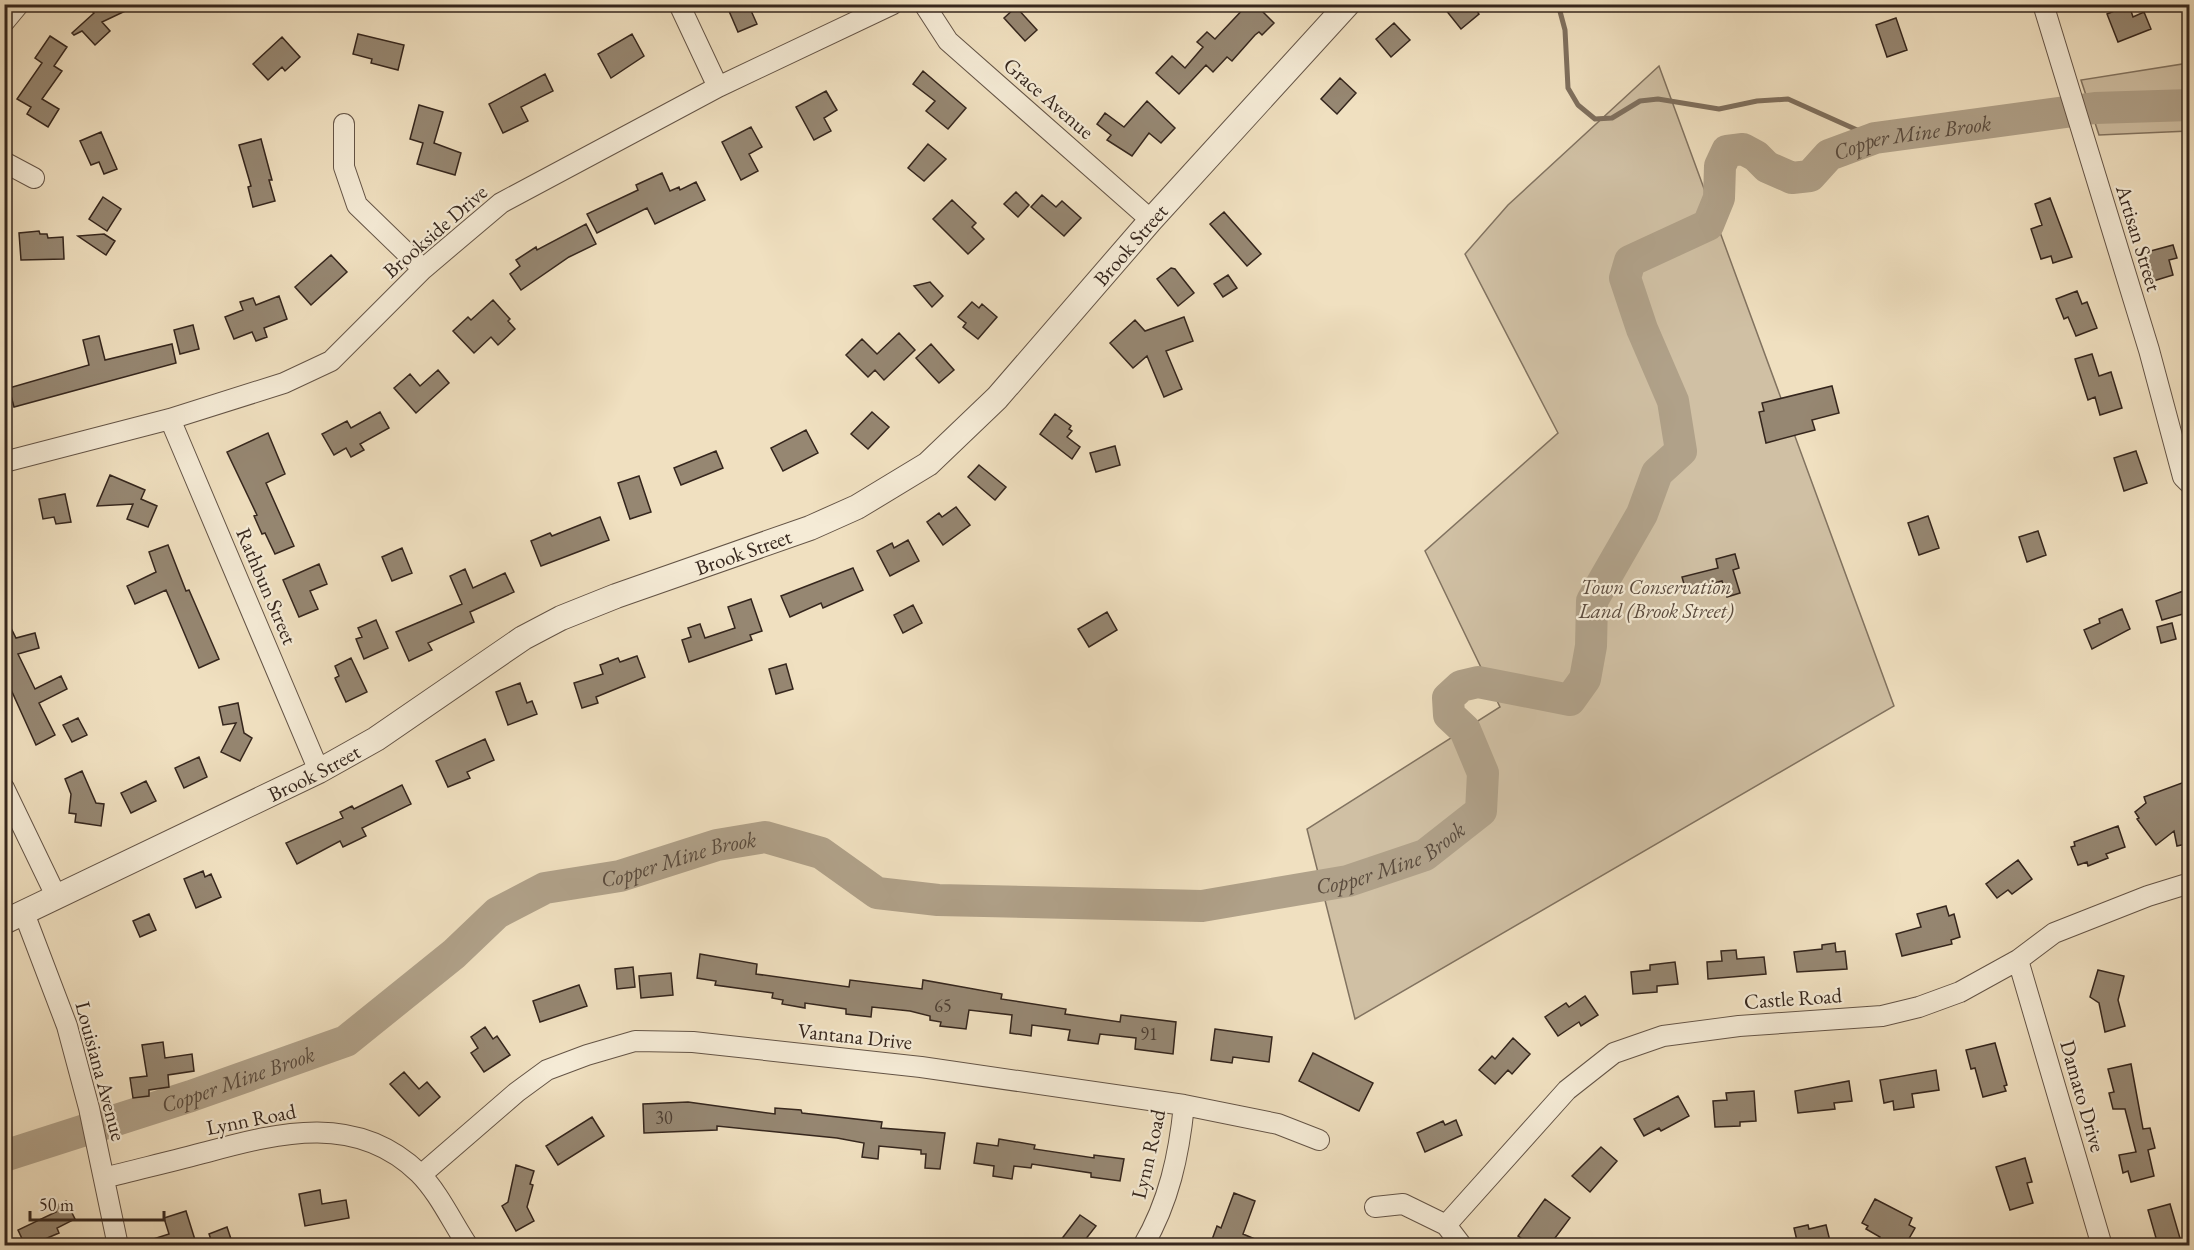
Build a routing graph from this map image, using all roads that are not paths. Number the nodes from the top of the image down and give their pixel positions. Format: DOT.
graph roads {
  1 [pos="19,4"];
  2 [pos="679,4"];
  3 [pos="893,4"];
  4 [pos="924,4"];
  5 [pos="1348,4"];
  6 [pos="2043,4"];
  7 [pos="4,22"];
  8 [pos="718,87"];
  9 [pos="344,124"];
  10 [pos="4,162"];
  11 [pos="34,178"];
  12 [pos="1151,220"];
  13 [pos="423,269"];
  14 [pos="170,419"];
  15 [pos="4,462"];
  16 [pos="2190,484"];
  17 [pos="319,771"];
  18 [pos="4,788"];
  19 [pos="2190,883"];
  20 [pos="57,898"];
  21 [pos="14,918"];
  22 [pos="2018,960"];
  23 [pos="1184,1105"];
  24 [pos="1319,1140"];
  25 [pos="421,1175"];
  26 [pos="104,1178"];
  27 [pos="1375,1207"];
  28 [pos="1446,1225"];
  29 [pos="118,1245"];
  30 [pos="468,1245"];
  31 [pos="1143,1245"];
  32 [pos="1462,1245"];
  33 [pos="2102,1245"];
  1 -- 7 [label="street"];
  2 -- 8 [label="street"];
  3 -- 8 [label="street, Brookside Drive"];
  4 -- 12 [label="street, Grace Avenue"];
  5 -- 12 [label="street, Brook Street"];
  6 -- 16 [label="street, Artisan Street"];
  8 -- 13 [label="street, Brookside Drive"];
  9 -- 13 [label="street"];
  10 -- 11 [label="street"];
  12 -- 17 [label="street, Brook Street"];
  13 -- 14 [label="street, Brookside Drive"];
  14 -- 15 [label="street, Brookside Drive"];
  14 -- 17 [label="street, Rathbun Street"];
  17 -- 20 [label="street, Brook Street"];
  18 -- 20 [label="street"];
  19 -- 22 [label="street, Castle Road"];
  20 -- 21 [label="street, Brook Street"];
  21 -- 26 [label="street, Louisiana Avenue"];
  22 -- 28 [label="street, Castle Road"];
  22 -- 33 [label="street, Damato Drive"];
  23 -- 24 [label="street, Vantana Drive"];
  23 -- 25 [label="street, Vantana Drive"];
  23 -- 31 [label="street, Lynn Road"];
  25 -- 26 [label="street, Lynn Road"];
  25 -- 30 [label="street, Lynn Road"];
  26 -- 29 [label="street, Louisiana Avenue"];
  27 -- 28 [label="street"];
  28 -- 32 [label="street"];
}
